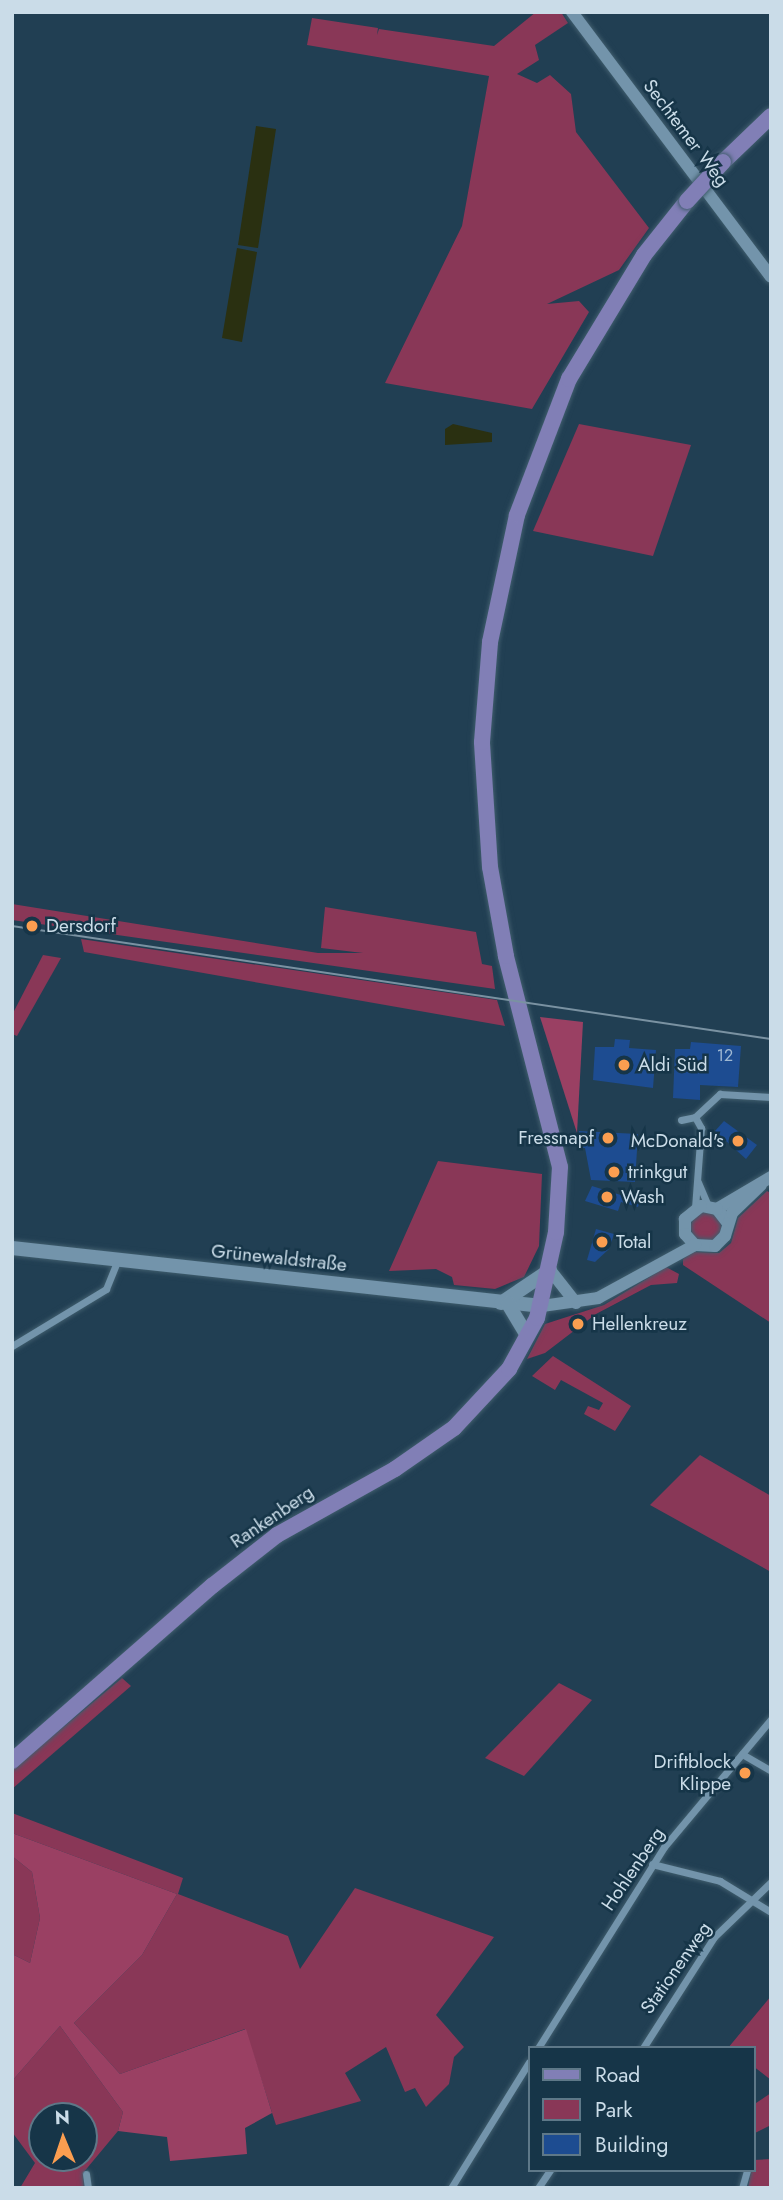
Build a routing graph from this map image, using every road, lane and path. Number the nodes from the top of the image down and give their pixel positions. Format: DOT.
graph roads {
  1 [pos="572,12"];
  2 [pos="771,116"];
  3 [pos="771,277"];
  4 [pos="771,1097"];
  5 [pos="695,1117"];
  6 [pos="681,1120"];
  7 [pos="698,1181"];
  8 [pos="766,1181"];
  9 [pos="707,1207"];
  10 [pos="727,1222"];
  11 [pos="685,1234"];
  12 [pos="695,1245"];
  13 [pos="12,1248"];
  14 [pos="666,1258"];
  15 [pos="118,1259"];
  16 [pos="551,1270"];
  17 [pos="504,1304"];
  18 [pos="576,1304"];
  19 [pos="542,1306"];
  20 [pos="527,1336"];
  21 [pos="12,1346"];
  22 [pos="771,1719"];
  23 [pos="742,1754"];
  24 [pos="12,1761"];
  25 [pos="771,1771"];
  26 [pos="652,1864"];
  27 [pos="771,1882"];
  28 [pos="752,1899"];
  29 [pos="771,1912"];
  30 [pos="539,2046"];
  31 [pos="644,2046"];
  32 [pos="528,2064"];
  33 [pos="549,2172"];
  34 [pos="86,2174"];
  35 [pos="88,2188"];
  36 [pos="451,2188"];
  37 [pos="538,2188"];
  1 -- 3 [label="street, Sechtemer Weg"];
  2 -- 16 [label="main road, Rankenberg, bridge"];
  4 -- 5 [label="street"];
  5 -- 6 [label="street"];
  5 -- 7 [label="street"];
  7 -- 9 [label="street"];
  7 -- 9 [label="street"];
  8 -- 9 [label="street"];
  8 -- 10 [label="street"];
  9 -- 10 [label="street"];
  9 -- 11 [label="street"];
  10 -- 12 [label="street"];
  11 -- 12 [label="street"];
  11 -- 14 [label="street"];
  12 -- 14 [label="street"];
  13 -- 15 [label="main road, Grünewaldstraße"];
  14 -- 18 [label="street"];
  15 -- 17 [label="main road, Grünewaldstraße"];
  15 -- 21 [label="street"];
  16 -- 17 [label="main road"];
  16 -- 18 [label="street"];
  16 -- 19 [label="main road, Rankenberg"];
  17 -- 19 [label="main road, Grünewaldstraße"];
  17 -- 20 [label="main road"];
  18 -- 19 [label="street"];
  19 -- 20 [label="main road, Rankenberg"];
  20 -- 24 [label="main road, Rankenberg"];
  22 -- 23 [label="street, Hohlenberg"];
  23 -- 25 [label="street"];
  23 -- 26 [label="street, Hohlenberg"];
  26 -- 28 [label="street"];
  26 -- 30 [label="street, Hohlenberg"];
  27 -- 28 [label="street, Stationenweg"];
  28 -- 29 [label="street"];
  28 -- 31 [label="street, Stationenweg"];
  32 -- 36 [label="street"];
  33 -- 37 [label="street"];
  34 -- 35 [label="street"];
}
